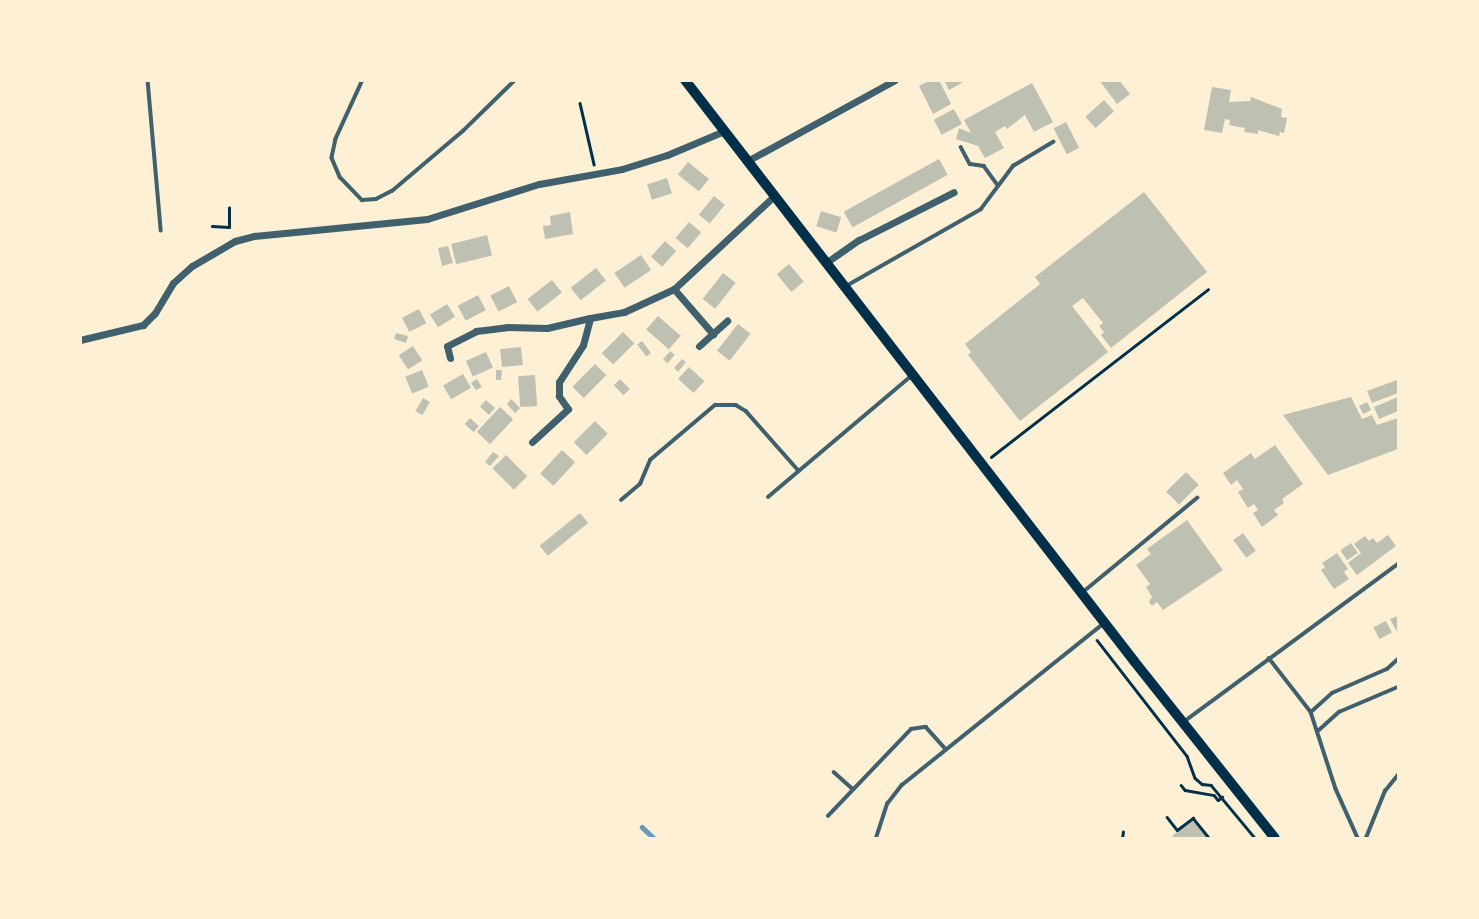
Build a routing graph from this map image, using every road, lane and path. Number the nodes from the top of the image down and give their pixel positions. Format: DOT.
graph roads {
  1 [pos="148,80"];
  2 [pos="363,80"];
  3 [pos="515,80"];
  4 [pos="685,80"];
  5 [pos="895,80"];
  6 [pos="580,103"];
  7 [pos="724,131"];
  8 [pos="1053,142"];
  9 [pos="961,147"];
  10 [pos="749,160"];
  11 [pos="596,174"];
  12 [pos="996,184"];
  13 [pos="954,192"];
  14 [pos="775,195"];
  15 [pos="229,208"];
  16 [pos="212,226"];
  17 [pos="161,230"];
  18 [pos="827,262"];
  19 [pos="846,286"];
  20 [pos="674,289"];
  21 [pos="1208,289"];
  22 [pos="590,318"];
  23 [pos="727,321"];
  24 [pos="713,334"];
  25 [pos="80,340"];
  26 [pos="699,346"];
  27 [pos="450,358"];
  28 [pos="914,373"];
  29 [pos="532,442"];
  30 [pos="983,464"];
  31 [pos="799,471"];
  32 [pos="768,496"];
  33 [pos="1197,498"];
  34 [pos="621,500"];
  35 [pos="1398,564"];
  36 [pos="1082,594"];
  37 [pos="1104,623"];
  38 [pos="1091,633"];
  39 [pos="1269,658"];
  40 [pos="1398,659"];
  41 [pos="1398,687"];
  42 [pos="1311,712"];
  43 [pos="1184,722"];
  44 [pos="1319,730"];
  45 [pos="945,748"];
  46 [pos="834,772"];
  47 [pos="1398,775"];
  48 [pos="1181,785"];
  49 [pos="853,789"];
  50 [pos="1222,797"];
  51 [pos="828,816"];
  52 [pos="1167,817"];
  53 [pos="1123,832"];
  54 [pos="876,838"];
  55 [pos="1122,838"];
  56 [pos="1209,838"];
  57 [pos="1255,838"];
  58 [pos="1275,838"];
  59 [pos="1358,838"];
  60 [pos="1366,838"];
  1 -- 17 [label="lane"];
  2 -- 3 [label="lane"];
  4 -- 7 [label="main road"];
  5 -- 10 [label="street"];
  6 -- 11 [label="path"];
  7 -- 10 [label="main road"];
  7 -- 11 [label="street"];
  8 -- 12 [label="lane"];
  9 -- 12 [label="lane"];
  10 -- 14 [label="main road"];
  11 -- 25 [label="street"];
  12 -- 19 [label="lane"];
  13 -- 18 [label="street"];
  14 -- 18 [label="main road"];
  14 -- 20 [label="street"];
  15 -- 16 [label="path"];
  18 -- 19 [label="main road"];
  19 -- 28 [label="main road"];
  20 -- 22 [label="street"];
  20 -- 24 [label="street"];
  21 -- 30 [label="path"];
  22 -- 27 [label="street"];
  22 -- 29 [label="street"];
  23 -- 24 [label="street"];
  24 -- 26 [label="street"];
  28 -- 30 [label="main road"];
  28 -- 31 [label="lane"];
  30 -- 36 [label="main road"];
  31 -- 32 [label="lane"];
  31 -- 34 [label="lane"];
  33 -- 36 [label="lane"];
  35 -- 39 [label="lane"];
  36 -- 37 [label="main road"];
  37 -- 38 [label="lane"];
  37 -- 43 [label="main road"];
  38 -- 45 [label="lane"];
  38 -- 50 [label="path"];
  39 -- 42 [label="lane"];
  39 -- 43 [label="lane"];
  40 -- 42 [label="lane"];
  41 -- 44 [label="lane"];
  42 -- 44 [label="lane"];
  43 -- 58 [label="main road"];
  44 -- 59 [label="lane"];
  45 -- 49 [label="lane"];
  45 -- 54 [label="lane"];
  46 -- 49 [label="lane"];
  47 -- 60 [label="lane"];
  48 -- 50 [label="path"];
  49 -- 51 [label="lane"];
  50 -- 57 [label="path"];
  52 -- 56 [label="path"];
  53 -- 55 [label="path"];
}
